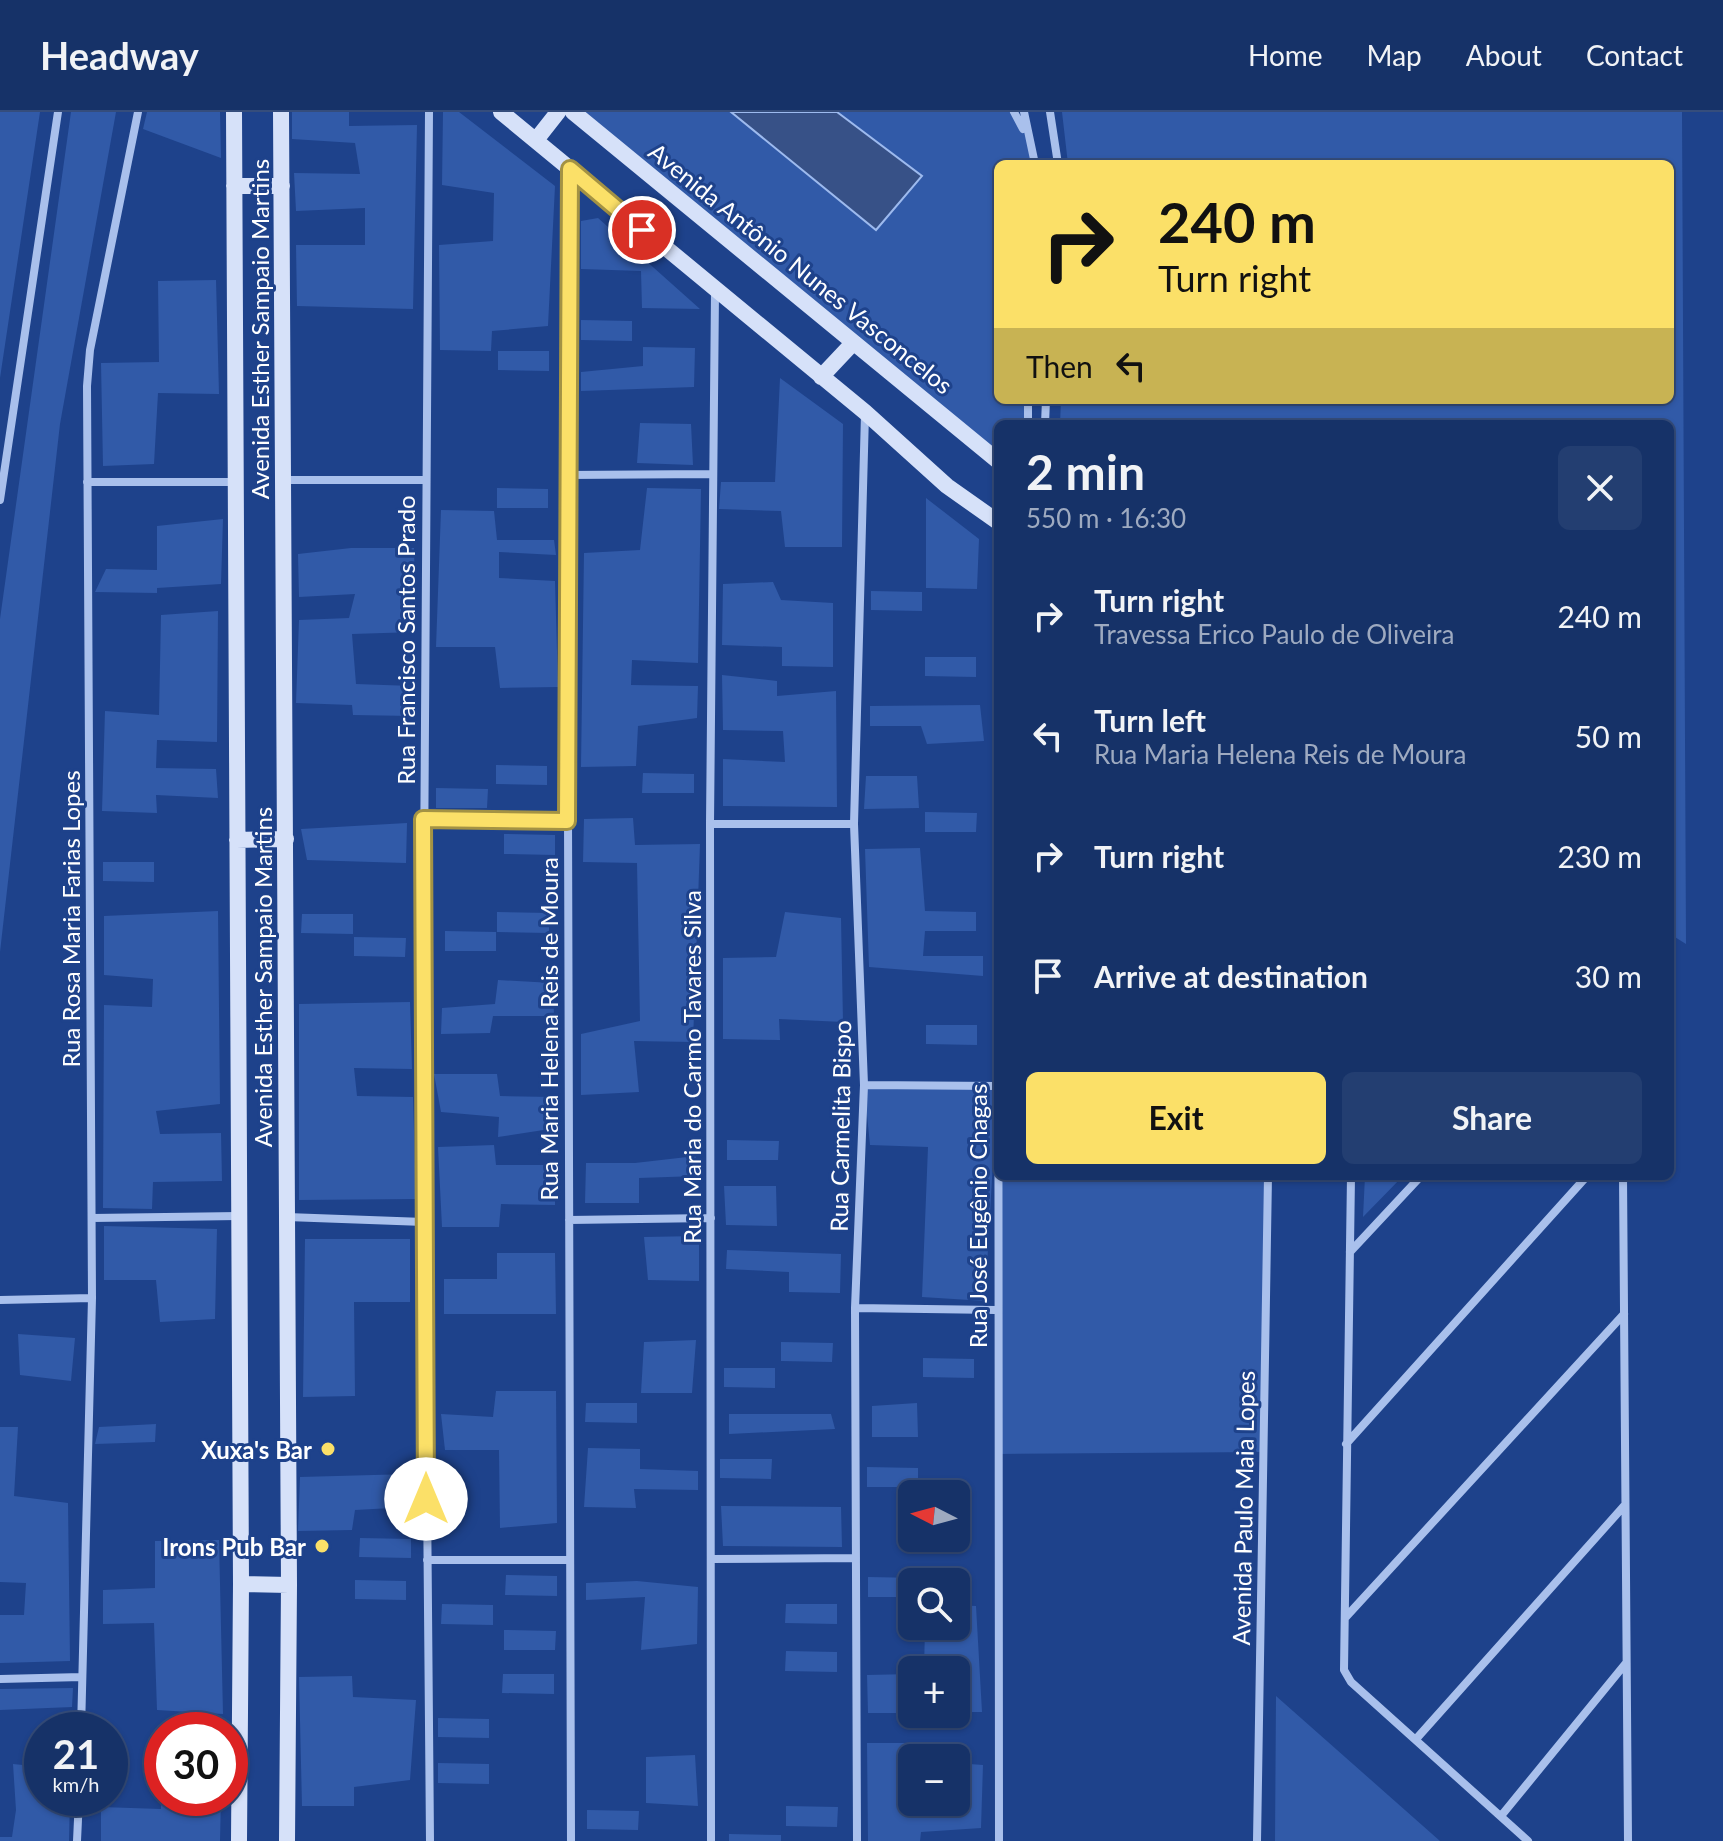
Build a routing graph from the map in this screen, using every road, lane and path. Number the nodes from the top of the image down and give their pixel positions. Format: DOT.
graph roads {
  1 [pos="58,112"];
  2 [pos="138,112"];
  3 [pos="234,112"];
  4 [pos="281,112"];
  5 [pos="429,112"];
  6 [pos="501,112"];
  7 [pos="558,112"];
  8 [pos="573,112"];
  9 [pos="1014,112"];
  10 [pos="1024,112"];
  11 [pos="1050,112"];
  12 [pos="1026,133"];
  13 [pos="536,140"];
  14 [pos="1034,160"];
  15 [pos="1057,160"];
  16 [pos="570,169"];
  17 [pos="234,186"];
  18 [pos="282,186"];
  19 [pos="715,292"];
  20 [pos="853,343"];
  21 [pos="821,377"];
  22 [pos="865,412"];
  23 [pos="994,458"];
  24 [pos="711,474"];
  25 [pos="567,475"];
  26 [pos="284,480"];
  27 [pos="426,480"];
  28 [pos="87,482"];
  29 [pos="236,482"];
  30 [pos="0,500"];
  31 [pos="994,519"];
  32 [pos="423,819"];
  33 [pos="567,821"];
  34 [pos="710,824"];
  35 [pos="854,824"];
  36 [pos="286,839"];
  37 [pos="237,840"];
  38 [pos="864,1085"];
  39 [pos="994,1086"];
  40 [pos="997,1180"];
  41 [pos="1268,1180"];
  42 [pos="1351,1180"];
  43 [pos="1417,1180"];
  44 [pos="1583,1180"];
  45 [pos="1623,1180"];
  46 [pos="239,1216"];
  47 [pos="286,1217"];
  48 [pos="92,1218"];
  49 [pos="711,1218"];
  50 [pos="569,1220"];
  51 [pos="424,1222"];
  52 [pos="1350,1252"];
  53 [pos="92,1298"];
  54 [pos="0,1300"];
  55 [pos="855,1308"];
  56 [pos="996,1310"];
  57 [pos="1624,1314"];
  58 [pos="1345,1445"];
  59 [pos="1625,1506"];
  60 [pos="856,1558"];
  61 [pos="711,1559"];
  62 [pos="427,1560"];
  63 [pos="569,1560"];
  64 [pos="241,1584"];
  65 [pos="289,1585"];
  66 [pos="1344,1618"];
  67 [pos="1626,1663"];
  68 [pos="82,1677"];
  69 [pos="0,1679"];
  70 [pos="81,1712"];
  71 [pos="1417,1738"];
  72 [pos="78,1816"];
  73 [pos="1501,1816"];
  74 [pos="77,1841"];
  75 [pos="239,1841"];
  76 [pos="287,1841"];
  77 [pos="430,1841"];
  78 [pos="571,1841"];
  79 [pos="711,1841"];
  80 [pos="857,1841"];
  81 [pos="999,1841"];
  82 [pos="1257,1841"];
  83 [pos="1528,1841"];
  84 [pos="1628,1841"];
  1 -- 30 [label="street"];
  2 -- 28 [label="street, Rua Rosa Maria Farias Lopes"];
  3 -- 17 [label="street, Avenida Esther Sampaio Martins"];
  4 -- 18 [label="street, Avenida Esther Sampaio Martins"];
  5 -- 27 [label="street, Rua Francisco Santos Prado"];
  6 -- 13 [label="street"];
  7 -- 13 [label="street"];
  8 -- 20 [label="street, Avenida Antônio Nunes Vasconcelos"];
  9 -- 12 [label="street"];
  10 -- 12 [label="street"];
  11 -- 15 [label="street"];
  12 -- 14 [label="street"];
  13 -- 16 [label="street"];
  16 -- 19 [label="street"];
  16 -- 25 [label="street, Rua Maria Helena Reis de Moura"];
  17 -- 18 [label="street"];
  17 -- 29 [label="street, Avenida Esther Sampaio Martins"];
  18 -- 26 [label="street, Avenida Esther Sampaio Martins"];
  19 -- 21 [label="street"];
  19 -- 24 [label="street, Rua Maria do Carmo Tavares Silva"];
  20 -- 21 [label="street"];
  20 -- 23 [label="street, Avenida Antônio Nunes Vasconcelos"];
  21 -- 22 [label="street"];
  22 -- 31 [label="street"];
  22 -- 35 [label="street, Rua Carmelita Bispo"];
  24 -- 25 [label="street"];
  24 -- 34 [label="street, Rua Maria do Carmo Tavares Silva"];
  25 -- 33 [label="street, Rua Maria Helena Reis de Moura"];
  26 -- 27 [label="street"];
  26 -- 36 [label="street, Avenida Esther Sampaio Martins"];
  27 -- 32 [label="street, Rua Francisco Santos Prado"];
  28 -- 29 [label="street"];
  28 -- 48 [label="street, Rua Rosa Maria Farias Lopes"];
  29 -- 37 [label="street, Avenida Esther Sampaio Martins"];
  32 -- 33 [label="street"];
  32 -- 51 [label="street, Rua Francisco Santos Prado"];
  33 -- 50 [label="street, Rua Maria Helena Reis de Moura"];
  34 -- 35 [label="street"];
  34 -- 49 [label="street, Rua Maria do Carmo Tavares Silva"];
  35 -- 38 [label="street, Rua Carmelita Bispo"];
  36 -- 37 [label="street"];
  36 -- 47 [label="street, Avenida Esther Sampaio Martins"];
  37 -- 46 [label="street, Avenida Esther Sampaio Martins"];
  38 -- 39 [label="street"];
  38 -- 55 [label="street, Rua Carmelita Bispo"];
  40 -- 56 [label="street, Rua José Eugênio Chagas"];
  41 -- 82 [label="street, Avenida Paulo Maia Lopes"];
  42 -- 52 [label="street"];
  43 -- 52 [label="street"];
  44 -- 58 [label="street"];
  45 -- 57 [label="street"];
  46 -- 48 [label="street"];
  46 -- 64 [label="street, Avenida Esther Sampaio Martins"];
  47 -- 51 [label="street"];
  47 -- 65 [label="street, Avenida Esther Sampaio Martins"];
  48 -- 53 [label="street, Rua Rosa Maria Farias Lopes"];
  49 -- 50 [label="street"];
  49 -- 61 [label="street, Rua Maria do Carmo Tavares Silva"];
  50 -- 63 [label="street, Rua Maria Helena Reis de Moura"];
  51 -- 62 [label="street, Rua Francisco Santos Prado"];
  52 -- 58 [label="street"];
  53 -- 54 [label="street"];
  53 -- 68 [label="street, Rua Rosa Maria Farias Lopes"];
  55 -- 56 [label="street"];
  55 -- 60 [label="street, Rua Carmelita Bispo"];
  56 -- 81 [label="street, Rua José Eugênio Chagas"];
  57 -- 59 [label="street"];
  57 -- 66 [label="street"];
  58 -- 66 [label="street"];
  59 -- 67 [label="street"];
  59 -- 71 [label="street"];
  60 -- 61 [label="street"];
  60 -- 80 [label="street, Rua Carmelita Bispo"];
  61 -- 79 [label="street, Rua Maria do Carmo Tavares Silva"];
  62 -- 63 [label="street"];
  62 -- 77 [label="street, Rua Francisco Santos Prado"];
  63 -- 78 [label="street, Rua Maria Helena Reis de Moura"];
  64 -- 65 [label="street"];
  64 -- 75 [label="street, Avenida Esther Sampaio Martins"];
  65 -- 76 [label="street, Avenida Esther Sampaio Martins"];
  66 -- 71 [label="street"];
  67 -- 73 [label="street"];
  67 -- 84 [label="street"];
  68 -- 69 [label="street"];
  68 -- 70 [label="street, Rua Rosa Maria Farias Lopes"];
  71 -- 73 [label="street"];
  72 -- 74 [label="street"];
  73 -- 83 [label="street"];
}
